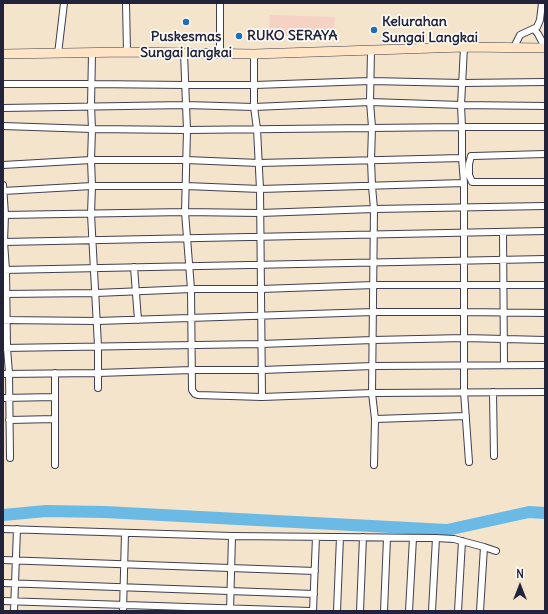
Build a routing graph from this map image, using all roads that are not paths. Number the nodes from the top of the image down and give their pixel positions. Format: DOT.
graph roads {
  1 [pos="64,3"];
  2 [pos="126,3"];
  3 [pos="220,3"];
  4 [pos="542,3"];
  5 [pos="534,29"];
  6 [pos="464,47"];
  7 [pos="514,47"];
  8 [pos="545,47"];
  9 [pos="371,50"];
  10 [pos="127,52"];
  11 [pos="92,53"];
  12 [pos="184,53"];
  13 [pos="220,53"];
  14 [pos="3,54"];
  15 [pos="58,54"];
  16 [pos="254,54"];
  17 [pos="370,81"];
  18 [pos="545,82"];
  19 [pos="462,83"];
  20 [pos="3,84"];
  21 [pos="91,84"];
  22 [pos="254,85"];
  23 [pos="185,86"];
  24 [pos="370,102"];
  25 [pos="186,105"];
  26 [pos="461,105"];
  27 [pos="91,106"];
  28 [pos="545,106"];
  29 [pos="254,107"];
  30 [pos="3,108"];
  31 [pos="3,126"];
  32 [pos="462,127"];
  33 [pos="545,127"];
  34 [pos="372,128"];
  35 [pos="92,129"];
  36 [pos="257,129"];
  37 [pos="187,130"];
  38 [pos="545,154"];
  39 [pos="462,158"];
  40 [pos="91,160"];
  41 [pos="186,160"];
  42 [pos="371,160"];
  43 [pos="259,163"];
  44 [pos="3,165"];
  45 [pos="545,182"];
  46 [pos="464,183"];
  47 [pos="3,185"];
  48 [pos="92,186"];
  49 [pos="186,186"];
  50 [pos="372,186"];
  51 [pos="260,189"];
  52 [pos="3,191"];
  53 [pos="545,206"];
  54 [pos="464,207"];
  55 [pos="374,209"];
  56 [pos="185,212"];
  57 [pos="260,213"];
  58 [pos="91,214"];
  59 [pos="4,215"];
  60 [pos="545,231"];
  61 [pos="464,232"];
  62 [pos="503,232"];
  63 [pos="374,234"];
  64 [pos="260,237"];
  65 [pos="187,238"];
  66 [pos="93,240"];
  67 [pos="4,242"];
  68 [pos="545,259"];
  69 [pos="504,260"];
  70 [pos="464,261"];
  71 [pos="374,262"];
  72 [pos="261,265"];
  73 [pos="189,266"];
  74 [pos="134,267"];
  75 [pos="94,268"];
  76 [pos="5,270"];
  77 [pos="464,284"];
  78 [pos="503,284"];
  79 [pos="374,285"];
  80 [pos="545,285"];
  81 [pos="191,289"];
  82 [pos="261,289"];
  83 [pos="136,292"];
  84 [pos="96,293"];
  85 [pos="5,294"];
  86 [pos="373,312"];
  87 [pos="464,312"];
  88 [pos="503,312"];
  89 [pos="545,313"];
  90 [pos="261,316"];
  91 [pos="192,318"];
  92 [pos="5,320"];
  93 [pos="138,320"];
  94 [pos="97,321"];
  95 [pos="464,338"];
  96 [pos="504,339"];
  97 [pos="373,340"];
  98 [pos="545,340"];
  99 [pos="261,344"];
  100 [pos="192,345"];
  101 [pos="98,346"];
  102 [pos="5,348"];
  103 [pos="504,365"];
  104 [pos="545,365"];
  105 [pos="372,366"];
  106 [pos="464,366"];
  107 [pos="192,370"];
  108 [pos="262,370"];
  109 [pos="55,373"];
  110 [pos="98,373"];
  111 [pos="6,374"];
  112 [pos="98,388"];
  113 [pos="464,392"];
  114 [pos="492,392"];
  115 [pos="545,392"];
  116 [pos="372,393"];
  117 [pos="55,397"];
  118 [pos="262,397"];
  119 [pos="6,398"];
  120 [pos="466,416"];
  121 [pos="375,419"];
  122 [pos="55,420"];
  123 [pos="7,424"];
  124 [pos="494,456"];
  125 [pos="10,458"];
  126 [pos="469,462"];
  127 [pos="55,465"];
  128 [pos="374,465"];
  129 [pos="3,529"];
  130 [pos="16,529"];
  131 [pos="125,533"];
  132 [pos="232,536"];
  133 [pos="316,537"];
  134 [pos="340,537"];
  135 [pos="363,537"];
  136 [pos="387,538"];
  137 [pos="413,538"];
  138 [pos="436,538"];
  139 [pos="462,541"];
  140 [pos="484,547"];
  141 [pos="496,551"];
  142 [pos="3,560"];
  143 [pos="16,561"];
  144 [pos="124,564"];
  145 [pos="232,568"];
  146 [pos="315,571"];
  147 [pos="3,584"];
  148 [pos="15,584"];
  149 [pos="124,587"];
  150 [pos="231,591"];
  151 [pos="314,594"];
  152 [pos="3,601"];
  153 [pos="14,601"];
  154 [pos="123,608"];
  155 [pos="230,610"];
  156 [pos="14,611"];
  157 [pos="312,611"];
  158 [pos="337,611"];
  159 [pos="360,611"];
  160 [pos="384,611"];
  161 [pos="409,611"];
  162 [pos="432,611"];
  163 [pos="458,611"];
  164 [pos="480,611"];
  1 -- 15 [label="street"];
  2 -- 10 [label="street"];
  3 -- 13 [label="street"];
  4 -- 5 [label="street"];
  5 -- 7 [label="street"];
  5 -- 8 [label="street"];
  6 -- 7 [label="street"];
  6 -- 9 [label="street"];
  6 -- 19 [label="street"];
  7 -- 8 [label="street"];
  9 -- 16 [label="street"];
  9 -- 17 [label="street"];
  10 -- 11 [label="street"];
  10 -- 12 [label="street"];
  11 -- 15 [label="street"];
  11 -- 21 [label="street"];
  12 -- 13 [label="street"];
  12 -- 23 [label="street"];
  13 -- 16 [label="street"];
  14 -- 15 [label="street"];
  16 -- 22 [label="street"];
  17 -- 19 [label="street"];
  17 -- 22 [label="street"];
  17 -- 24 [label="street"];
  18 -- 19 [label="street"];
  19 -- 26 [label="street"];
  20 -- 21 [label="street"];
  21 -- 23 [label="street"];
  21 -- 27 [label="street"];
  22 -- 23 [label="street"];
  22 -- 29 [label="street"];
  23 -- 25 [label="street"];
  24 -- 26 [label="street"];
  24 -- 29 [label="street"];
  24 -- 34 [label="street"];
  25 -- 27 [label="street"];
  25 -- 29 [label="street"];
  25 -- 37 [label="street"];
  26 -- 28 [label="street"];
  26 -- 32 [label="street"];
  27 -- 30 [label="street"];
  27 -- 35 [label="street"];
  29 -- 36 [label="street"];
  31 -- 35 [label="street"];
  32 -- 33 [label="street"];
  32 -- 34 [label="street"];
  32 -- 39 [label="street"];
  34 -- 36 [label="street"];
  34 -- 42 [label="street"];
  35 -- 37 [label="street"];
  35 -- 40 [label="street"];
  36 -- 37 [label="street"];
  36 -- 43 [label="street"];
  37 -- 41 [label="street"];
  38 -- 45 [label="street"];
  39 -- 42 [label="street"];
  39 -- 46 [label="street"];
  40 -- 41 [label="street"];
  40 -- 44 [label="street"];
  40 -- 48 [label="street"];
  41 -- 43 [label="street"];
  41 -- 49 [label="street"];
  42 -- 43 [label="street"];
  42 -- 50 [label="street"];
  43 -- 51 [label="street"];
  46 -- 50 [label="street"];
  46 -- 54 [label="street"];
  47 -- 52 [label="street"];
  48 -- 49 [label="street"];
  48 -- 52 [label="street"];
  48 -- 58 [label="street"];
  49 -- 51 [label="street"];
  49 -- 56 [label="street"];
  50 -- 51 [label="street"];
  50 -- 55 [label="street"];
  51 -- 57 [label="street"];
  52 -- 59 [label="street"];
  53 -- 54 [label="street"];
  54 -- 55 [label="street"];
  54 -- 61 [label="street"];
  55 -- 57 [label="street"];
  55 -- 63 [label="street"];
  56 -- 57 [label="street"];
  56 -- 58 [label="street"];
  56 -- 65 [label="street"];
  57 -- 64 [label="street"];
  58 -- 59 [label="street"];
  58 -- 66 [label="street"];
  59 -- 67 [label="street"];
  60 -- 62 [label="street"];
  61 -- 62 [label="street"];
  61 -- 63 [label="street"];
  61 -- 70 [label="street"];
  62 -- 69 [label="street"];
  63 -- 64 [label="street"];
  63 -- 71 [label="street"];
  64 -- 65 [label="street"];
  64 -- 72 [label="street"];
  65 -- 66 [label="street"];
  65 -- 73 [label="street"];
  66 -- 67 [label="street"];
  66 -- 75 [label="street"];
  67 -- 76 [label="street"];
  68 -- 69 [label="street"];
  69 -- 70 [label="street"];
  69 -- 78 [label="street"];
  70 -- 71 [label="street"];
  70 -- 77 [label="street"];
  71 -- 72 [label="street"];
  71 -- 79 [label="street"];
  72 -- 73 [label="street"];
  72 -- 82 [label="street"];
  73 -- 74 [label="street"];
  73 -- 81 [label="street"];
  74 -- 75 [label="street"];
  74 -- 83 [label="street"];
  75 -- 76 [label="street"];
  75 -- 84 [label="street"];
  76 -- 85 [label="street"];
  77 -- 78 [label="street"];
  77 -- 79 [label="street"];
  77 -- 87 [label="street"];
  78 -- 80 [label="street"];
  78 -- 88 [label="street"];
  79 -- 82 [label="street"];
  79 -- 86 [label="street"];
  81 -- 82 [label="street"];
  81 -- 83 [label="street"];
  81 -- 91 [label="street"];
  82 -- 90 [label="street"];
  83 -- 84 [label="street"];
  83 -- 93 [label="street"];
  84 -- 85 [label="street"];
  84 -- 94 [label="street"];
  85 -- 92 [label="street"];
  86 -- 87 [label="street"];
  86 -- 90 [label="street"];
  86 -- 97 [label="street"];
  87 -- 88 [label="street"];
  87 -- 95 [label="street"];
  88 -- 89 [label="street"];
  88 -- 96 [label="street"];
  90 -- 91 [label="street"];
  90 -- 99 [label="street"];
  91 -- 93 [label="street"];
  91 -- 100 [label="street"];
  92 -- 94 [label="street"];
  92 -- 102 [label="street"];
  93 -- 94 [label="street"];
  94 -- 101 [label="street"];
  95 -- 96 [label="street"];
  95 -- 97 [label="street"];
  95 -- 106 [label="street"];
  96 -- 98 [label="street"];
  96 -- 103 [label="street"];
  97 -- 99 [label="street"];
  97 -- 105 [label="street"];
  99 -- 100 [label="street"];
  99 -- 108 [label="street"];
  100 -- 101 [label="street"];
  100 -- 107 [label="street"];
  101 -- 102 [label="street"];
  101 -- 110 [label="street"];
  102 -- 111 [label="street"];
  103 -- 104 [label="street"];
  103 -- 106 [label="street"];
  105 -- 106 [label="street"];
  105 -- 108 [label="street"];
  105 -- 116 [label="street"];
  106 -- 113 [label="street"];
  107 -- 108 [label="street"];
  107 -- 110 [label="street"];
  107 -- 118 [label="street"];
  108 -- 118 [label="street"];
  109 -- 110 [label="street"];
  109 -- 111 [label="street"];
  109 -- 117 [label="street"];
  110 -- 112 [label="street"];
  111 -- 119 [label="street"];
  113 -- 114 [label="street"];
  113 -- 116 [label="street"];
  113 -- 120 [label="street"];
  114 -- 115 [label="street"];
  114 -- 124 [label="street"];
  116 -- 118 [label="street"];
  116 -- 121 [label="street"];
  117 -- 119 [label="street"];
  117 -- 122 [label="street"];
  119 -- 123 [label="street"];
  120 -- 121 [label="street"];
  120 -- 126 [label="street"];
  121 -- 128 [label="street"];
  122 -- 123 [label="street"];
  122 -- 127 [label="street"];
  123 -- 125 [label="street"];
  129 -- 130 [label="street"];
  130 -- 131 [label="street"];
  130 -- 143 [label="street"];
  131 -- 132 [label="street"];
  131 -- 144 [label="street"];
  132 -- 133 [label="street"];
  132 -- 145 [label="street"];
  133 -- 134 [label="street"];
  133 -- 146 [label="street"];
  134 -- 135 [label="street"];
  134 -- 158 [label="street"];
  135 -- 136 [label="street"];
  135 -- 159 [label="street"];
  136 -- 137 [label="street"];
  136 -- 160 [label="street"];
  137 -- 138 [label="street"];
  137 -- 161 [label="street"];
  138 -- 139 [label="street"];
  138 -- 162 [label="street"];
  139 -- 140 [label="street"];
  139 -- 163 [label="street"];
  140 -- 141 [label="street"];
  140 -- 164 [label="street"];
  142 -- 143 [label="street"];
  143 -- 144 [label="street"];
  143 -- 148 [label="street"];
  144 -- 145 [label="street"];
  144 -- 149 [label="street"];
  145 -- 146 [label="street"];
  145 -- 150 [label="street"];
  146 -- 151 [label="street"];
  147 -- 148 [label="street"];
  148 -- 149 [label="street"];
  148 -- 153 [label="street"];
  149 -- 150 [label="street"];
  149 -- 154 [label="street"];
  150 -- 151 [label="street"];
  150 -- 155 [label="street"];
  151 -- 157 [label="street"];
  152 -- 153 [label="street"];
  153 -- 154 [label="street"];
  153 -- 156 [label="street"];
  154 -- 155 [label="street"];
  155 -- 157 [label="street"];
}
